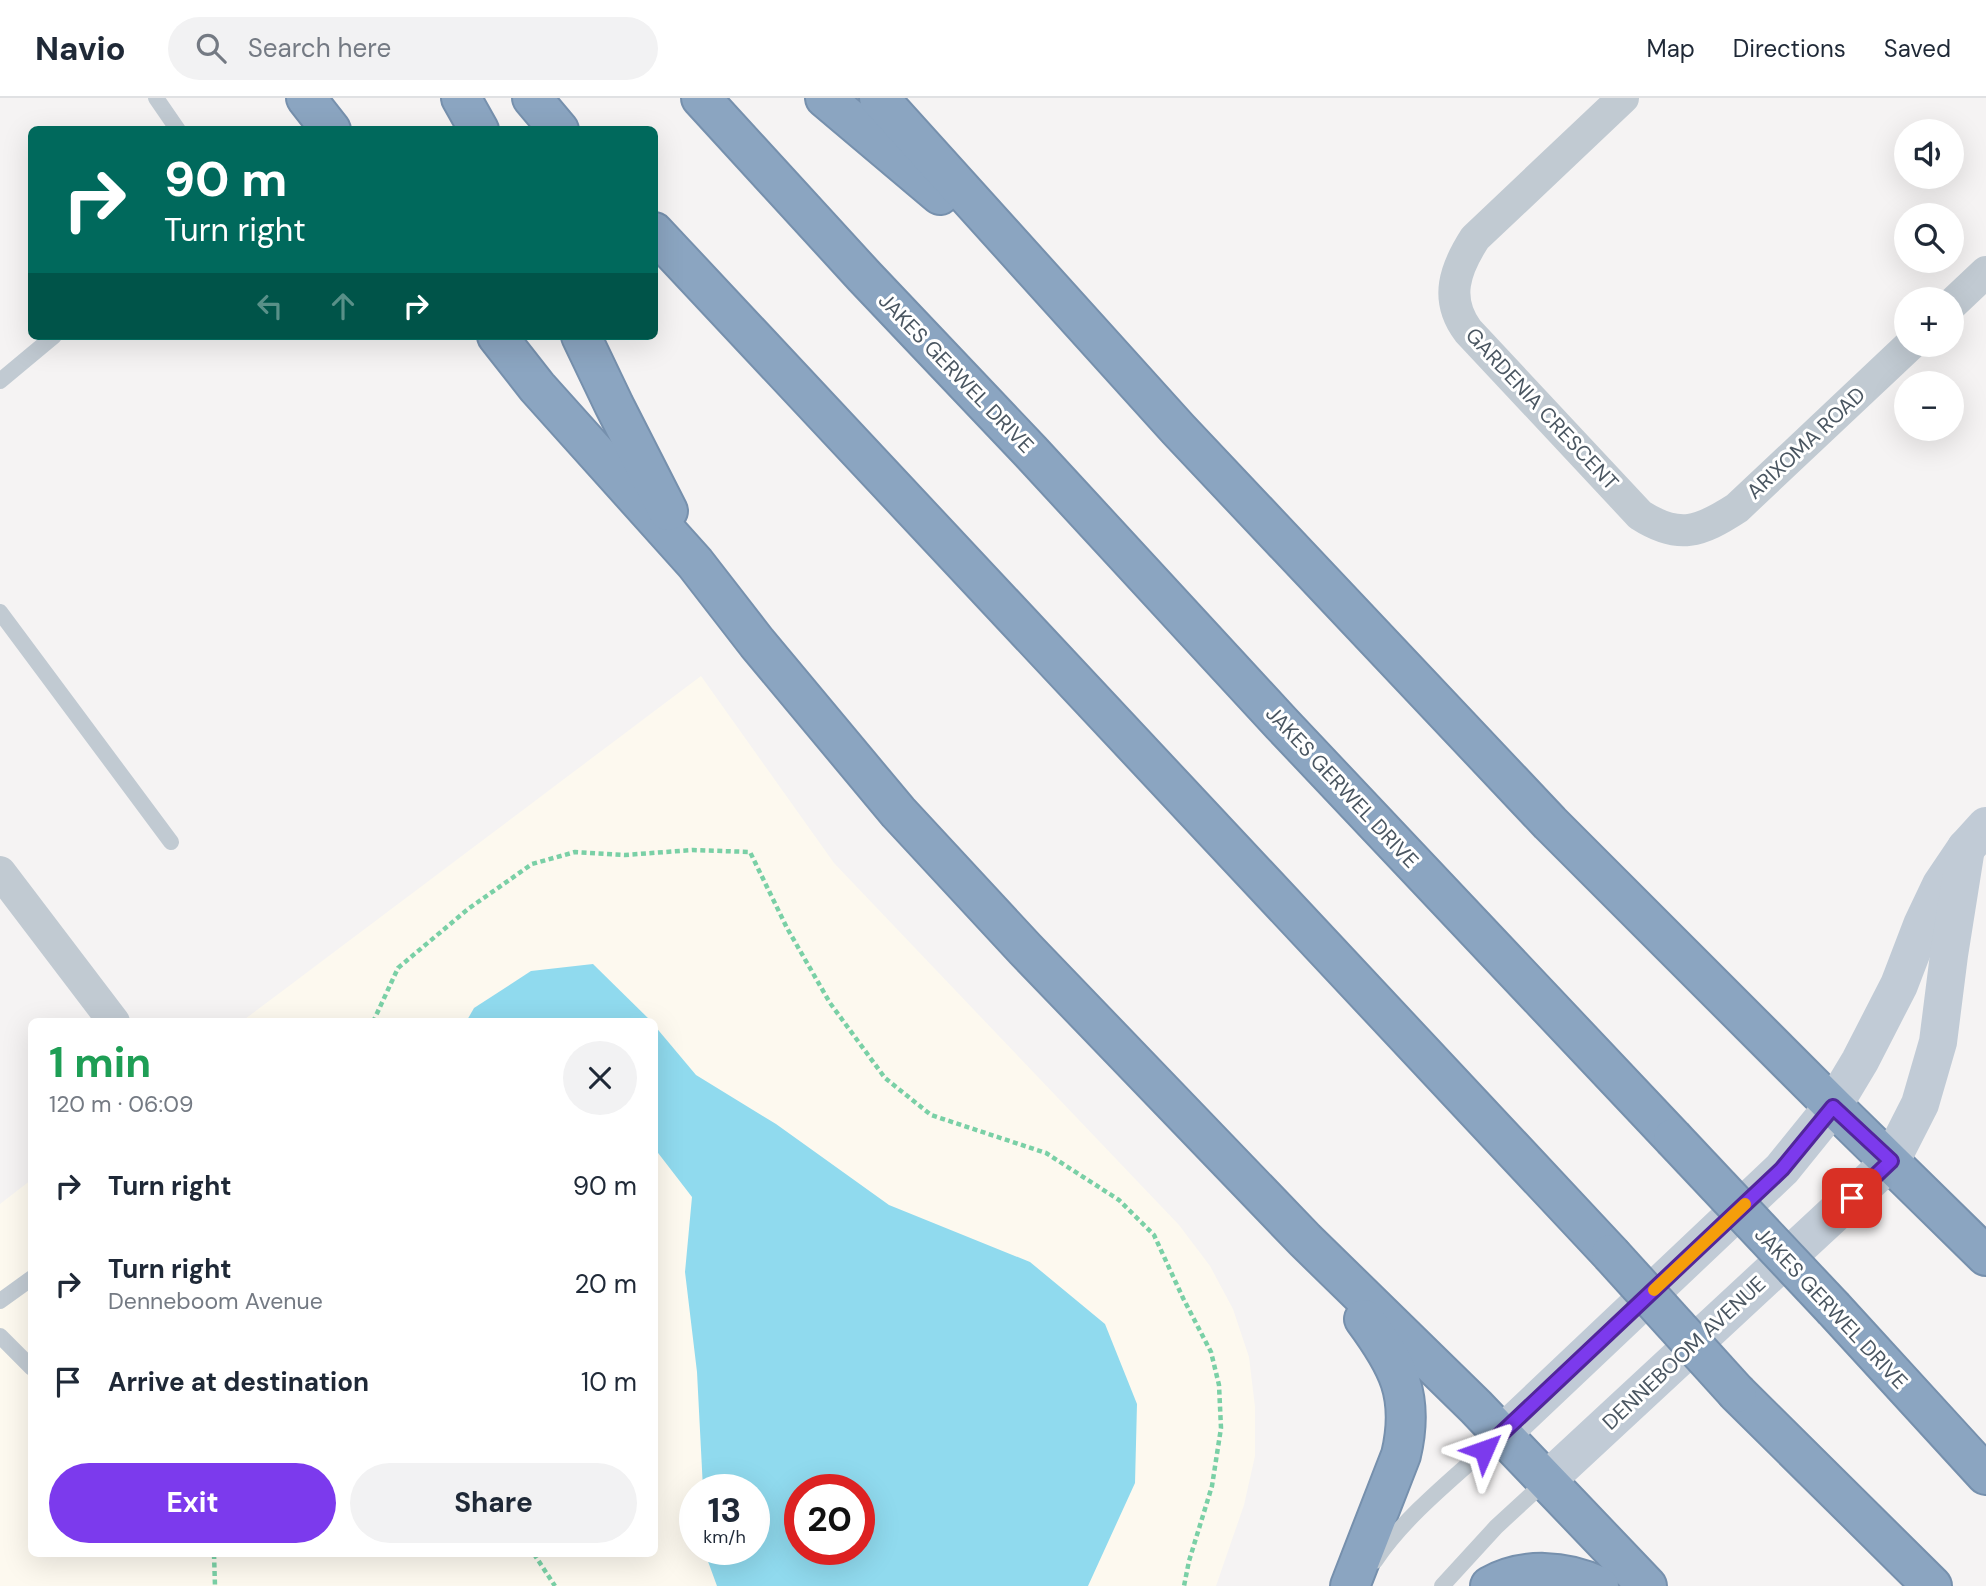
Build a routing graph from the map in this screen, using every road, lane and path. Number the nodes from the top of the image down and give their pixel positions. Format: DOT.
graph roads {
  1 [pos="156,98"];
  2 [pos="306,98"];
  3 [pos="461,98"];
  4 [pos="532,98"];
  5 [pos="701,98"];
  6 [pos="825,98"];
  7 [pos="879,98"];
  8 [pos="1623,98"];
  9 [pos="175,126"];
  10 [pos="328,126"];
  11 [pos="477,126"];
  12 [pos="556,126"];
  13 [pos="658,236"];
  14 [pos="1986,272"];
  15 [pos="1964,293"];
  16 [pos="1061,299"];
  17 [pos="49,340"];
  18 [pos="500,340"];
  19 [pos="583,340"];
  20 [pos="1897,357"];
  21 [pos="0,381"];
  22 [pos="1695,530"];
  23 [pos="695,563"];
  24 [pos="0,612"];
  25 [pos="1976,837"];
  26 [pos="171,842"];
  27 [pos="0,872"];
  28 [pos="111,1018"];
  29 [pos="375,1018"];
  30 [pos="1833,1107"];
  31 [pos="1891,1161"];
  32 [pos="1306,1240"];
  33 [pos="1986,1256"];
  34 [pos="28,1281"];
  35 [pos="0,1301"];
  36 [pos="0,1336"];
  37 [pos="28,1364"];
  38 [pos="1502,1434"];
  39 [pos="1986,1475"];
  40 [pos="1546,1480"];
  41 [pos="214,1557"];
  42 [pos="536,1557"];
  43 [pos="215,1586"];
  44 [pos="555,1586"];
  45 [pos="1184,1586"];
  46 [pos="1350,1586"];
  47 [pos="1358,1586"];
  48 [pos="1442,1586"];
  49 [pos="1490,1586"];
  50 [pos="1599,1586"];
  51 [pos="1647,1586"];
  52 [pos="1932,1586"];
  1 -- 9 [label="lane"];
  2 -- 10 [label="highway"];
  3 -- 11 [label="highway"];
  4 -- 12 [label="highway"];
  5 -- 39 [label="highway, JAKES GERWEL DRIVE, bridge"];
  6 -- 16 [label="highway"];
  7 -- 16 [label="highway"];
  8 -- 22 [label="street, GARDENIA CRESCENT"];
  13 -- 52 [label="highway, bridge"];
  14 -- 15 [label="street"];
  16 -- 30 [label="highway"];
  17 -- 21 [label="lane"];
  18 -- 23 [label="highway"];
  19 -- 23 [label="highway"];
  20 -- 22 [label="street, ARIXOMA ROAD"];
  23 -- 32 [label="highway"];
  24 -- 26 [label="lane"];
  25 -- 30 [label="street, DENNEBOOM AVENUE"];
  25 -- 31 [label="street, DENNEBOOM AVENUE"];
  27 -- 28 [label="street"];
  29 -- 45 [label="path"];
  30 -- 31 [label="highway"];
  30 -- 38 [label="street, DENNEBOOM AVENUE"];
  31 -- 33 [label="highway"];
  31 -- 40 [label="street, DENNEBOOM AVENUE"];
  32 -- 38 [label="highway"];
  32 -- 46 [label="highway"];
  34 -- 35 [label="lane"];
  36 -- 37 [label="lane"];
  38 -- 40 [label="highway"];
  38 -- 47 [label="lane"];
  40 -- 48 [label="lane"];
  40 -- 51 [label="highway"];
  41 -- 43 [label="path"];
  42 -- 44 [label="path"];
  49 -- 50 [label="highway"];
}
